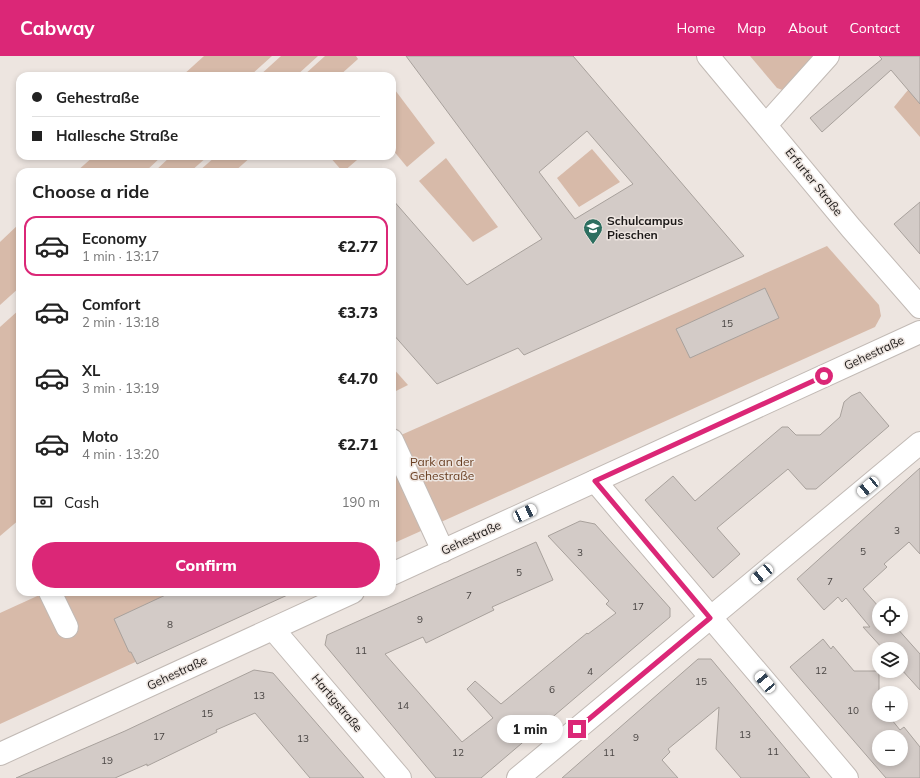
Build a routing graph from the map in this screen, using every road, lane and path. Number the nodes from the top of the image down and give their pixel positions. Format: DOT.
graph roads {
  1 [pos="708,56"];
  2 [pos="828,56"];
  3 [pos="766,125"];
  4 [pos="920,307"];
  5 [pos="920,332"];
  6 [pos="920,443"];
  7 [pos="396,449"];
  8 [pos="595,481"];
  9 [pos="443,551"];
  10 [pos="396,572"];
  11 [pos="52,596"];
  12 [pos="345,596"];
  13 [pos="710,618"];
  14 [pos="67,628"];
  15 [pos="273,629"];
  16 [pos="0,754"];
  17 [pos="400,778"];
  18 [pos="518,778"];
  19 [pos="847,778"];
  1 -- 3 [label="street, Erfurter Straße"];
  2 -- 3 [label="street"];
  3 -- 4 [label="street, Erfurter Straße"];
  5 -- 8 [label="street, Gehestraße"];
  6 -- 13 [label="street"];
  7 -- 9 [label="street"];
  8 -- 9 [label="street, Gehestraße"];
  8 -- 13 [label="street"];
  9 -- 10 [label="street, Gehestraße"];
  11 -- 14 [label="street"];
  12 -- 15 [label="street, Gehestraße"];
  13 -- 18 [label="street"];
  13 -- 19 [label="street"];
  15 -- 16 [label="street, Gehestraße"];
  15 -- 17 [label="street, Hartigstraße"];
}
